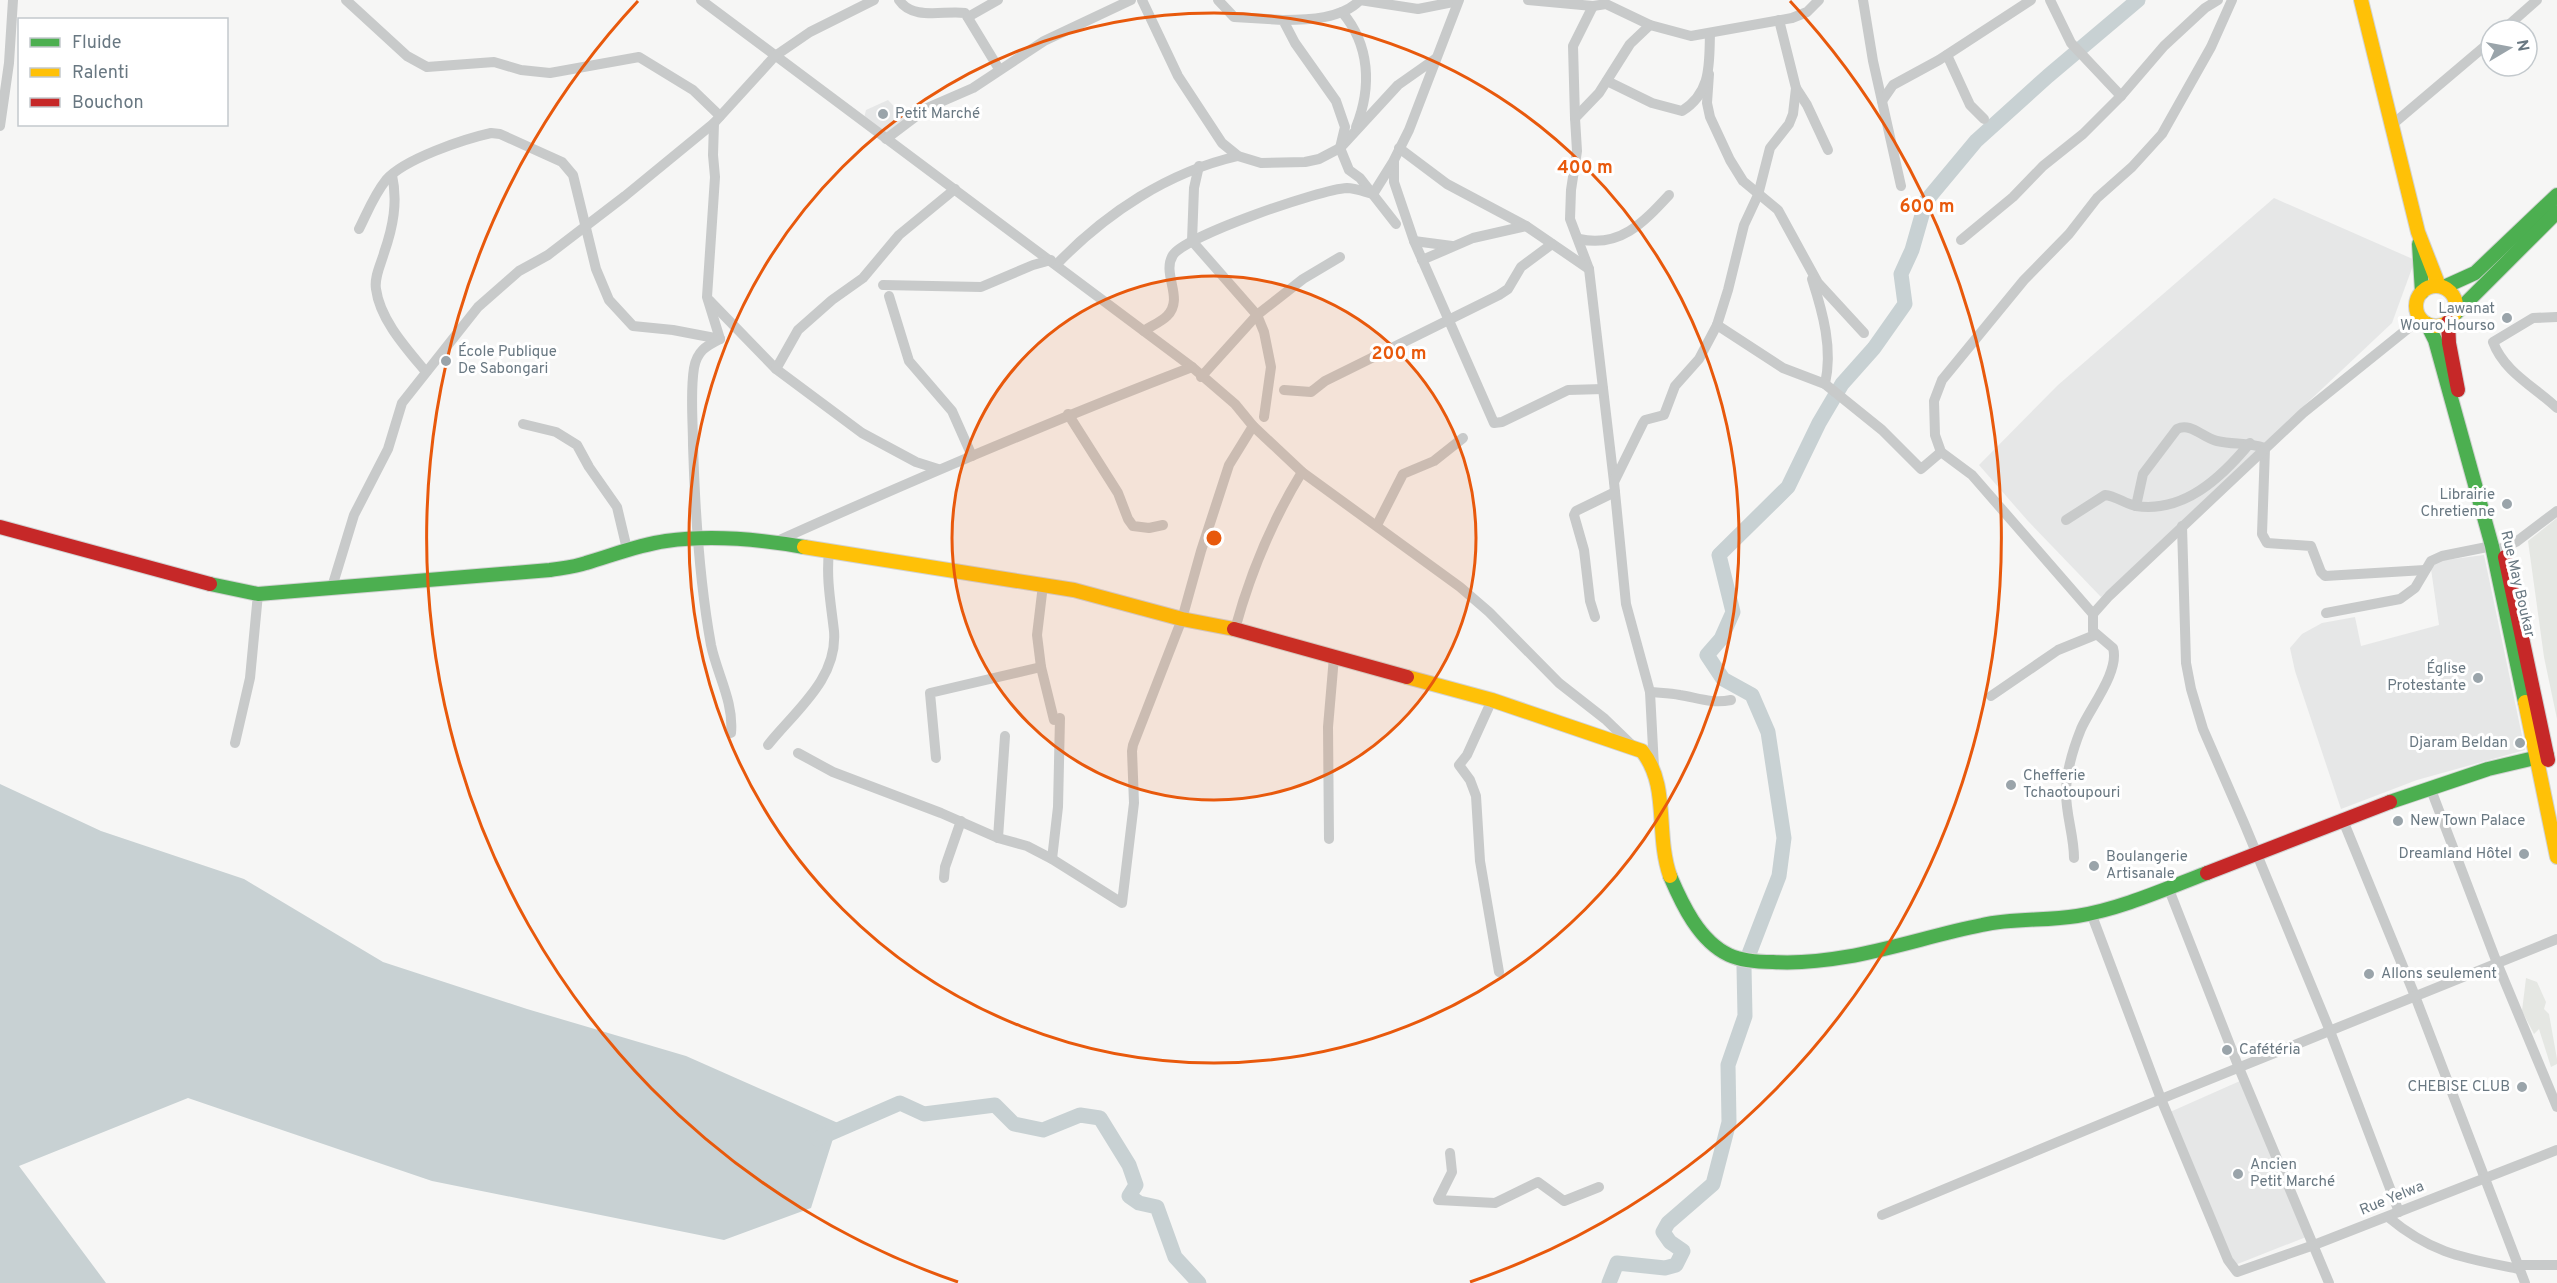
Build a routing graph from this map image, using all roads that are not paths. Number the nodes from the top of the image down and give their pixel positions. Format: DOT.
graph roads {
  1 [pos="13,0"];
  2 [pos="346,0"];
  3 [pos="700,0"];
  4 [pos="874,0"];
  5 [pos="899,0"];
  6 [pos="998,0"];
  7 [pos="1131,0"];
  8 [pos="1142,0"];
  9 [pos="1218,0"];
  10 [pos="1528,0"];
  11 [pos="1827,0"];
  12 [pos="1863,0"];
  13 [pos="2031,0"];
  14 [pos="2050,0"];
  15 [pos="2218,0"];
  16 [pos="2232,0"];
  17 [pos="2361,0"];
  18 [pos="2537,0"];
  19 [pos="1458,1"];
  20 [pos="1600,3"];
  21 [pos="1817,3"];
  22 [pos="1342,12"];
  23 [pos="968,17"];
  24 [pos="2517,18"];
  25 [pos="1283,20"];
  26 [pos="1779,20"];
  27 [pos="1650,25"];
  28 [pos="1710,33"];
  29 [pos="2479,51"];
  30 [pos="1947,55"];
  31 [pos="775,56"];
  32 [pos="1435,59"];
  33 [pos="999,69"];
  34 [pos="1709,74"];
  35 [pos="1607,81"];
  36 [pos="1796,88"];
  37 [pos="2121,96"];
  38 [pos="1882,101"];
  39 [pos="1575,118"];
  40 [pos="1984,119"];
  41 [pos="717,120"];
  42 [pos="2393,124"];
  43 [pos="0,126"];
  44 [pos="1353,132"];
  45 [pos="886,139"];
  46 [pos="1399,147"];
  47 [pos="1340,148"];
  48 [pos="1828,150"];
  49 [pos="1238,156"];
  50 [pos="1394,160"];
  51 [pos="1199,166"];
  52 [pos="392,175"];
  53 [pos="1901,186"];
  54 [pos="955,189"];
  55 [pos="1373,194"];
  56 [pos="1669,195"];
  57 [pos="1758,195"];
  58 [pos="2557,195"];
  59 [pos="2557,212"];
  60 [pos="1396,224"];
  61 [pos="586,226"];
  62 [pos="1526,226"];
  63 [pos="359,229"];
  64 [pos="2418,232"];
  65 [pos="1579,239"];
  66 [pos="1961,240"];
  67 [pos="1192,241"];
  68 [pos="1414,241"];
  69 [pos="1552,244"];
  70 [pos="1798,244"];
  71 [pos="1452,246"];
  72 [pos="1340,257"];
  73 [pos="1422,260"];
  74 [pos="1054,262"];
  75 [pos="1588,268"];
  76 [pos="883,285"];
  77 [pos="2441,286"];
  78 [pos="2422,292"];
  79 [pos="889,296"];
  80 [pos="707,297"];
  81 [pos="1257,315"];
  82 [pos="2557,317"];
  83 [pos="2451,319"];
  84 [pos="1448,320"];
  85 [pos="2424,321"];
  86 [pos="1717,325"];
  87 [pos="1144,330"];
  88 [pos="1864,333"];
  89 [pos="720,339"];
  90 [pos="1192,367"];
  91 [pos="776,369"];
  92 [pos="426,372"];
  93 [pos="1201,376"];
  94 [pos="1825,384"];
  95 [pos="1603,388"];
  96 [pos="1284,390"];
  97 [pos="2557,408"];
  98 [pos="1068,414"];
  99 [pos="1264,417"];
  100 [pos="523,424"];
  101 [pos="1253,426"];
  102 [pos="1463,438"];
  103 [pos="2250,443"];
  104 [pos="2265,448"];
  105 [pos="1941,452"];
  106 [pos="972,456"];
  107 [pos="938,469"];
  108 [pos="1302,472"];
  109 [pos="1615,487"];
  110 [pos="2136,506"];
  111 [pos="2557,512"];
  112 [pos="2066,520"];
  113 [pos="1162,525"];
  114 [pos="1377,525"];
  115 [pos="2182,526"];
  116 [pos="0,527"];
  117 [pos="697,538"];
  118 [pos="775,542"];
  119 [pos="2497,547"];
  120 [pos="627,549"];
  121 [pos="829,552"];
  122 [pos="2425,570"];
  123 [pos="1043,585"];
  124 [pos="332,587"];
  125 [pos="258,594"];
  126 [pos="2326,613"];
  127 [pos="2093,614"];
  128 [pos="1595,617"];
  129 [pos="1182,619"];
  130 [pos="1235,630"];
  131 [pos="2095,635"];
  132 [pos="1334,657"];
  133 [pos="1041,668"];
  134 [pos="1650,692"];
  135 [pos="1992,696"];
  136 [pos="1492,699"];
  137 [pos="1731,700"];
  138 [pos="731,733"];
  139 [pos="1005,736"];
  140 [pos="235,743"];
  141 [pos="768,745"];
  142 [pos="1635,748"];
  143 [pos="798,753"];
  144 [pos="2542,756"];
  145 [pos="936,758"];
  146 [pos="1654,767"];
  147 [pos="2430,787"];
  148 [pos="2557,810"];
  149 [pos="2342,818"];
  150 [pos="961,821"];
  151 [pos="998,838"];
  152 [pos="1329,839"];
  153 [pos="2256,853"];
  154 [pos="2557,857"];
  155 [pos="2074,858"];
  156 [pos="1052,859"];
  157 [pos="944,878"];
  158 [pos="2168,887"];
  159 [pos="2091,913"];
  160 [pos="2557,939"];
  161 [pos="2498,963"];
  162 [pos="1499,972"];
  163 [pos="2415,996"];
  164 [pos="2330,1031"];
  165 [pos="2239,1068"];
  166 [pos="2161,1099"];
  167 [pos="2557,1107"];
  168 [pos="2557,1150"];
  169 [pos="1450,1153"];
  170 [pos="2485,1178"];
  171 [pos="1599,1186"];
  172 [pos="2399,1212"];
  173 [pos="1882,1215"];
  174 [pos="2388,1216"];
  175 [pos="2314,1245"];
  176 [pos="2557,1265"];
  177 [pos="2522,1276"];
  178 [pos="2329,1283"];
  1 -- 43 [label="street"];
  2 -- 41 [label="street"];
  3 -- 31 [label="street"];
  4 -- 31 [label="street"];
  5 -- 23 [label="street"];
  6 -- 23 [label="street"];
  7 -- 33 [label="street"];
  8 -- 49 [label="street"];
  9 -- 25 [label="street"];
  10 -- 20 [label="street"];
  11 -- 21 [label="street"];
  12 -- 38 [label="street"];
  13 -- 30 [label="street"];
  14 -- 37 [label="street"];
  15 -- 37 [label="street"];
  16 -- 105 [label="street"];
  17 -- 42 [label="street"];
  18 -- 24 [label="street"];
  19 -- 22 [label="street"];
  19 -- 32 [label="street"];
  20 -- 27 [label="street"];
  20 -- 39 [label="street"];
  21 -- 26 [label="street"];
  22 -- 25 [label="street"];
  22 -- 44 [label="street"];
  23 -- 33 [label="street"];
  25 -- 47 [label="street"];
  26 -- 28 [label="street"];
  26 -- 36 [label="street"];
  27 -- 28 [label="street"];
  27 -- 35 [label="street"];
  28 -- 34 [label="street"];
  29 -- 42 [label="street"];
  30 -- 38 [label="street"];
  30 -- 40 [label="street"];
  31 -- 41 [label="street"];
  31 -- 45 [label="street"];
  32 -- 44 [label="street"];
  32 -- 46 [label="street"];
  33 -- 45 [label="street"];
  34 -- 35 [label="street"];
  34 -- 57 [label="street"];
  35 -- 39 [label="street"];
  36 -- 48 [label="street"];
  36 -- 57 [label="street"];
  37 -- 66 [label="street"];
  38 -- 53 [label="street"];
  39 -- 65 [label="street"];
  41 -- 61 [label="street"];
  41 -- 80 [label="street"];
  42 -- 64 [label="street"];
  44 -- 47 [label="street"];
  45 -- 54 [label="street"];
  46 -- 50 [label="street"];
  46 -- 62 [label="street"];
  47 -- 49 [label="street"];
  47 -- 55 [label="street"];
  49 -- 51 [label="street"];
  50 -- 55 [label="street"];
  50 -- 68 [label="street"];
  51 -- 67 [label="street"];
  51 -- 74 [label="street"];
  52 -- 61 [label="street"];
  52 -- 63 [label="street"];
  52 -- 92 [label="street"];
  54 -- 74 [label="street"];
  54 -- 91 [label="street"];
  55 -- 60 [label="street"];
  55 -- 67 [label="street"];
  56 -- 65 [label="street"];
  57 -- 70 [label="street"];
  57 -- 86 [label="street"];
  58 -- 77 [label="street"];
  59 -- 83 [label="street"];
  61 -- 89 [label="street"];
  61 -- 92 [label="street"];
  62 -- 69 [label="street"];
  62 -- 71 [label="street"];
  64 -- 77 [label="street"];
  64 -- 78 [label="street"];
  65 -- 75 [label="street"];
  67 -- 81 [label="street"];
  67 -- 87 [label="street"];
  68 -- 71 [label="street"];
  68 -- 73 [label="street"];
  69 -- 75 [label="street"];
  69 -- 84 [label="street"];
  70 -- 88 [label="street"];
  70 -- 94 [label="street"];
  71 -- 73 [label="street"];
  72 -- 81 [label="street"];
  73 -- 84 [label="street"];
  74 -- 76 [label="street"];
  74 -- 87 [label="street"];
  75 -- 95 [label="street"];
  77 -- 78 [label="street"];
  77 -- 83 [label="street"];
  78 -- 85 [label="street"];
  79 -- 106 [label="street"];
  80 -- 89 [label="street"];
  80 -- 91 [label="street"];
  81 -- 93 [label="street"];
  81 -- 99 [label="street"];
  82 -- 97 [label="street"];
  83 -- 85 [label="street"];
  83 -- 119 [label="street, Rue May Boukar"];
  84 -- 95 [label="street"];
  84 -- 96 [label="street"];
  85 -- 104 [label="street"];
  85 -- 119 [label="street, Rue May Boukar"];
  86 -- 94 [label="street"];
  86 -- 109 [label="street"];
  87 -- 90 [label="street"];
  89 -- 117 [label="street"];
  90 -- 93 [label="street"];
  90 -- 98 [label="street"];
  91 -- 107 [label="street"];
  92 -- 124 [label="street"];
  93 -- 101 [label="street"];
  94 -- 105 [label="street"];
  95 -- 109 [label="street"];
  98 -- 106 [label="street"];
  98 -- 113 [label="street"];
  100 -- 120 [label="street"];
  101 -- 108 [label="street"];
  101 -- 129 [label="street"];
  102 -- 114 [label="street"];
  103 -- 104 [label="street"];
  103 -- 110 [label="street"];
  103 -- 110 [label="street"];
  104 -- 115 [label="street"];
  104 -- 122 [label="street"];
  105 -- 127 [label="street"];
  106 -- 107 [label="street"];
  107 -- 118 [label="street"];
  108 -- 114 [label="street"];
  108 -- 130 [label="street"];
  109 -- 128 [label="street"];
  109 -- 134 [label="street"];
  110 -- 112 [label="street"];
  111 -- 119 [label="street"];
  114 -- 142 [label="street"];
  115 -- 127 [label="street"];
  115 -- 153 [label="street"];
  116 -- 125 [label="street"];
  117 -- 118 [label="street"];
  117 -- 120 [label="street"];
  117 -- 138 [label="street"];
  118 -- 121 [label="street"];
  119 -- 122 [label="street"];
  119 -- 144 [label="street, Rue May Boukar"];
  120 -- 124 [label="street"];
  121 -- 123 [label="street"];
  121 -- 141 [label="street"];
  122 -- 126 [label="street"];
  123 -- 129 [label="street"];
  123 -- 133 [label="street"];
  124 -- 125 [label="street"];
  125 -- 140 [label="street"];
  127 -- 131 [label="street"];
  129 -- 130 [label="street"];
  129 -- 156 [label="street"];
  130 -- 132 [label="street"];
  131 -- 135 [label="street"];
  131 -- 155 [label="street"];
  132 -- 136 [label="street"];
  132 -- 152 [label="street"];
  133 -- 145 [label="street"];
  133 -- 156 [label="street"];
  134 -- 137 [label="street"];
  134 -- 146 [label="street"];
  136 -- 142 [label="street"];
  136 -- 162 [label="street"];
  139 -- 151 [label="street"];
  142 -- 146 [label="street"];
  143 -- 150 [label="street"];
  144 -- 147 [label="street"];
  144 -- 148 [label="street, Rue May Boukar"];
  144 -- 154 [label="street, Rue May Boukar"];
  146 -- 159 [label="street"];
  147 -- 149 [label="street"];
  147 -- 161 [label="street"];
  149 -- 153 [label="street"];
  149 -- 163 [label="street"];
  150 -- 151 [label="street"];
  150 -- 157 [label="street"];
  151 -- 156 [label="street"];
  153 -- 158 [label="street"];
  153 -- 164 [label="street"];
  158 -- 159 [label="street"];
  158 -- 165 [label="street"];
  159 -- 166 [label="street"];
  160 -- 161 [label="street"];
  161 -- 163 [label="street"];
  161 -- 167 [label="street"];
  163 -- 164 [label="street"];
  163 -- 170 [label="street"];
  164 -- 165 [label="street"];
  164 -- 172 [label="street"];
  165 -- 166 [label="street"];
  165 -- 175 [label="street"];
  166 -- 173 [label="street"];
  166 -- 175 [label="street, Rue Yelwa"];
  168 -- 170 [label="street, Rue Yelwa"];
  169 -- 171 [label="street"];
  170 -- 172 [label="street, Rue Yelwa"];
  170 -- 177 [label="street"];
  172 -- 174 [label="street, Rue Yelwa"];
  174 -- 175 [label="street, Rue Yelwa"];
  174 -- 177 [label="street"];
  175 -- 178 [label="street"];
  176 -- 177 [label="street"];
}
